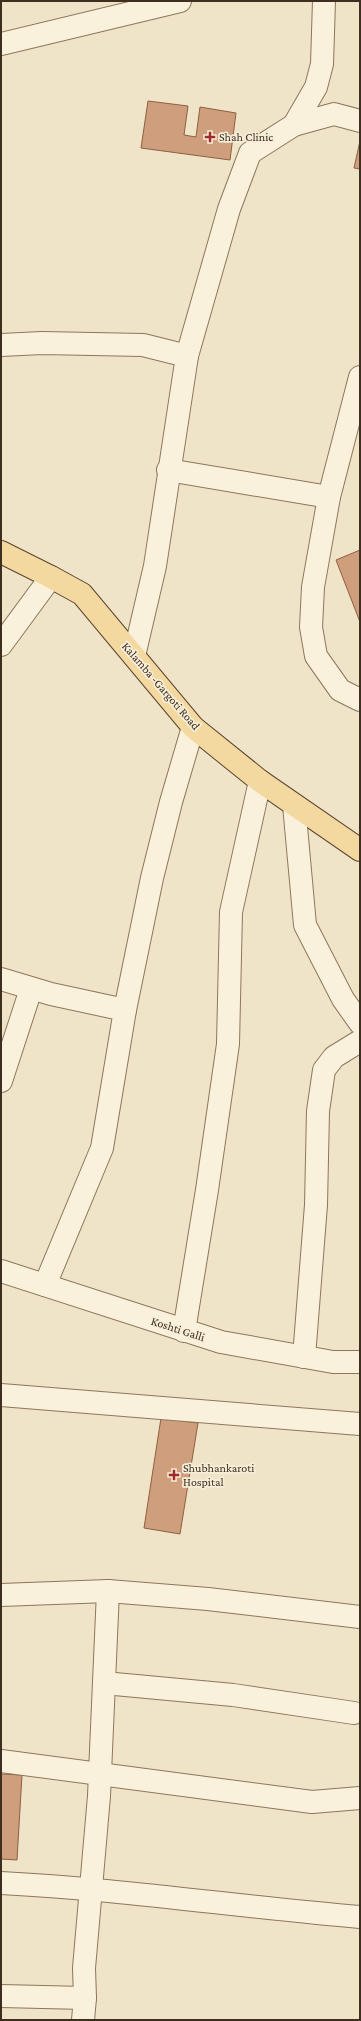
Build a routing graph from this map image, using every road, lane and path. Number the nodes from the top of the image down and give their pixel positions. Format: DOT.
graph roads {
  1 [pos="180,1"];
  2 [pos="324,1"];
  3 [pos="1,44"];
  4 [pos="360,121"];
  5 [pos="294,124"];
  6 [pos="1,345"];
  7 [pos="187,356"];
  8 [pos="360,377"];
  9 [pos="168,470"];
  10 [pos="329,498"];
  11 [pos="1,552"];
  12 [pos="51,577"];
  13 [pos="1,645"];
  14 [pos="134,656"];
  15 [pos="360,700"];
  16 [pos="194,727"];
  17 [pos="260,781"];
  18 [pos="294,805"];
  19 [pos="360,850"];
  20 [pos="1,979"];
  21 [pos="31,989"];
  22 [pos="125,1010"];
  23 [pos="360,1023"];
  24 [pos="360,1041"];
  25 [pos="1,1081"];
  26 [pos="1,1270"];
  27 [pos="45,1286"];
  28 [pos="184,1331"];
  29 [pos="304,1357"];
  30 [pos="360,1362"];
  31 [pos="1,1395"];
  32 [pos="360,1424"];
  33 [pos="108,1591"];
  34 [pos="1,1595"];
  35 [pos="360,1617"];
  36 [pos="104,1683"];
  37 [pos="354,1713"];
  38 [pos="1,1761"];
  39 [pos="100,1774"];
  40 [pos="360,1798"];
  41 [pos="1,1883"];
  42 [pos="92,1890"];
  43 [pos="360,1917"];
  44 [pos="1,1996"];
  45 [pos="85,1998"];
  46 [pos="83,2020"];
  1 -- 3 [label="street"];
  2 -- 5 [label="street"];
  4 -- 5 [label="street"];
  5 -- 7 [label="street"];
  6 -- 7 [label="street"];
  7 -- 9 [label="street"];
  8 -- 10 [label="street"];
  9 -- 10 [label="street"];
  9 -- 14 [label="street"];
  10 -- 15 [label="street"];
  11 -- 12 [label="main road, Kalamba -Gargoti Road"];
  12 -- 13 [label="street"];
  12 -- 14 [label="main road, Kalamba -Gargoti Road"];
  14 -- 16 [label="main road, Kalamba -Gargoti Road"];
  16 -- 17 [label="main road, Kalamba -Gargoti Road"];
  16 -- 22 [label="street"];
  17 -- 18 [label="main road, Kalamba -Gargoti Road"];
  17 -- 28 [label="street"];
  18 -- 19 [label="main road, Kalamba -Gargoti Road"];
  18 -- 23 [label="street"];
  20 -- 21 [label="street"];
  21 -- 22 [label="street"];
  21 -- 25 [label="street"];
  22 -- 27 [label="street"];
  24 -- 29 [label="street"];
  26 -- 27 [label="street, Koshti Galli"];
  27 -- 28 [label="street, Koshti Galli"];
  28 -- 29 [label="street, Koshti Galli"];
  29 -- 30 [label="street, Koshti Galli"];
  31 -- 32 [label="street"];
  33 -- 34 [label="street"];
  33 -- 35 [label="street"];
  33 -- 36 [label="street"];
  36 -- 37 [label="street"];
  36 -- 39 [label="street"];
  38 -- 39 [label="street"];
  39 -- 40 [label="street"];
  39 -- 42 [label="street"];
  41 -- 42 [label="street"];
  42 -- 43 [label="street"];
  42 -- 45 [label="street"];
  44 -- 45 [label="street"];
  45 -- 46 [label="street"];
}
